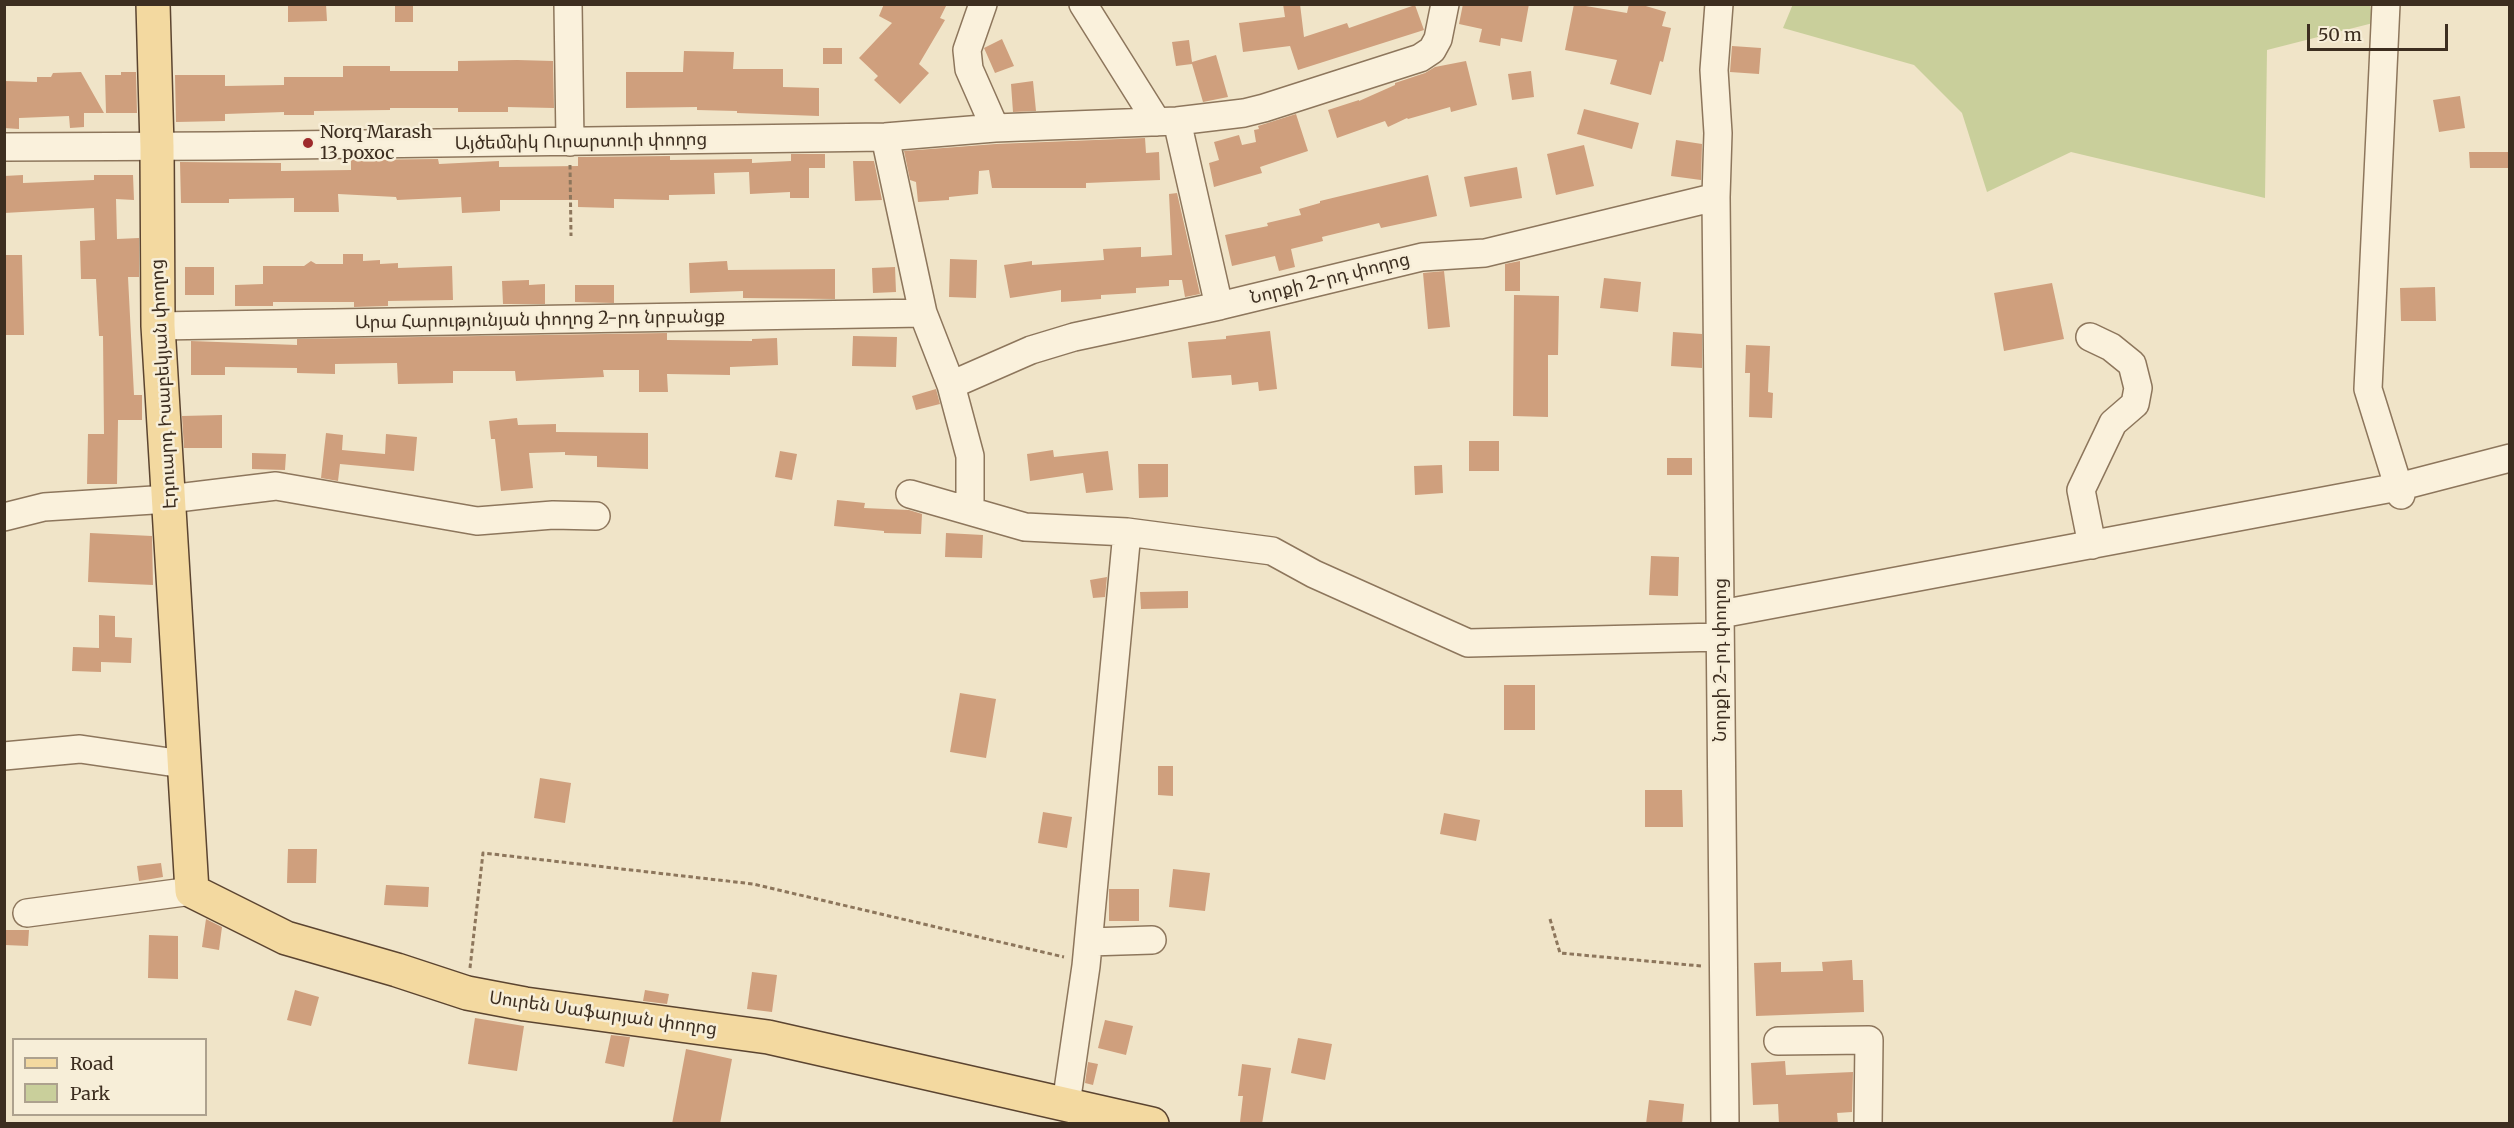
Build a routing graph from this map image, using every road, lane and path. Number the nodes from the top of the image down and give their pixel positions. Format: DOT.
graph roads {
  1 [pos="153,4"];
  2 [pos="568,4"];
  3 [pos="983,4"];
  4 [pos="1083,4"];
  5 [pos="1445,4"];
  6 [pos="1719,4"];
  7 [pos="2386,4"];
  8 [pos="1167,122"];
  9 [pos="995,128"];
  10 [pos="885,137"];
  11 [pos="570,142"];
  12 [pos="4,147"];
  13 [pos="157,147"];
  14 [pos="1716,197"];
  15 [pos="571,236"];
  16 [pos="1219,306"];
  17 [pos="923,313"];
  18 [pos="158,327"];
  19 [pos="2090,337"];
  20 [pos="951,385"];
  21 [pos="2510,458"];
  22 [pos="2399,491"];
  23 [pos="910,494"];
  24 [pos="169,499"];
  25 [pos="970,509"];
  26 [pos="596,516"];
  27 [pos="4,517"];
  28 [pos="1127,532"];
  29 [pos="2092,545"];
  30 [pos="1720,626"];
  31 [pos="4,756"];
  32 [pos="183,764"];
  33 [pos="192,891"];
  34 [pos="27,913"];
  35 [pos="1550,919"];
  36 [pos="1152,940"];
  37 [pos="1088,952"];
  38 [pos="1724,968"];
  39 [pos="467,993"];
  40 [pos="1778,1041"];
  41 [pos="1066,1104"];
  42 [pos="1152,1124"];
  43 [pos="1725,1124"];
  44 [pos="1868,1124"];
  1 -- 13 [label="main road, Էդուարդ Իսաբեկյան փողոց"];
  2 -- 11 [label="street"];
  3 -- 9 [label="street"];
  4 -- 8 [label="street"];
  5 -- 8 [label="street, Այծեմնիկ Ուրարտուի փողոց"];
  6 -- 14 [label="street, Նորքի 2-րդ փողոց"];
  7 -- 22 [label="street"];
  8 -- 9 [label="street, Այծեմնիկ Ուրարտուի փողոց"];
  8 -- 16 [label="street"];
  9 -- 10 [label="street, Այծեմնիկ Ուրարտուի փողոց"];
  10 -- 11 [label="street, Այծեմնիկ Ուրարտուի փողոց"];
  10 -- 17 [label="street"];
  11 -- 13 [label="street, Այծեմնիկ Ուրարտուի փողոց"];
  11 -- 15 [label="path"];
  12 -- 13 [label="street, Այծեմնիկ Ուրարտուի փողոց"];
  13 -- 18 [label="main road, Էդուարդ Իսաբեկյան փողոց"];
  14 -- 16 [label="street, Նորքի 2-րդ փողոց"];
  14 -- 30 [label="street, Նորքի 2-րդ փողոց"];
  16 -- 20 [label="street, Նորքի 2-րդ փողոց"];
  17 -- 18 [label="street, Արա Հարությունյան փողոց 2-րդ նրբանցք"];
  17 -- 20 [label="street"];
  18 -- 24 [label="main road, Էդուարդ Իսաբեկյան փողոց"];
  19 -- 29 [label="street"];
  20 -- 25 [label="street"];
  21 -- 22 [label="street"];
  22 -- 29 [label="street"];
  23 -- 25 [label="street"];
  24 -- 26 [label="street"];
  24 -- 27 [label="street"];
  24 -- 32 [label="main road, Էդուարդ Իսաբեկյան փողոց"];
  25 -- 28 [label="street"];
  28 -- 30 [label="street"];
  28 -- 37 [label="street"];
  29 -- 30 [label="street"];
  30 -- 38 [label="street, Նորքի 2-րդ փողոց"];
  31 -- 32 [label="street"];
  32 -- 33 [label="main road"];
  33 -- 34 [label="street"];
  33 -- 39 [label="main road, Սուրեն Սաֆարյան փողոց"];
  35 -- 38 [label="path"];
  36 -- 37 [label="street"];
  37 -- 39 [label="path"];
  37 -- 41 [label="street"];
  38 -- 43 [label="street, Նորքի 2-րդ փողոց"];
  39 -- 41 [label="main road, Սուրեն Սաֆարյան փողոց"];
  40 -- 44 [label="street"];
  41 -- 42 [label="main road, Սուրեն Սաֆարյան փողոց"];
}
